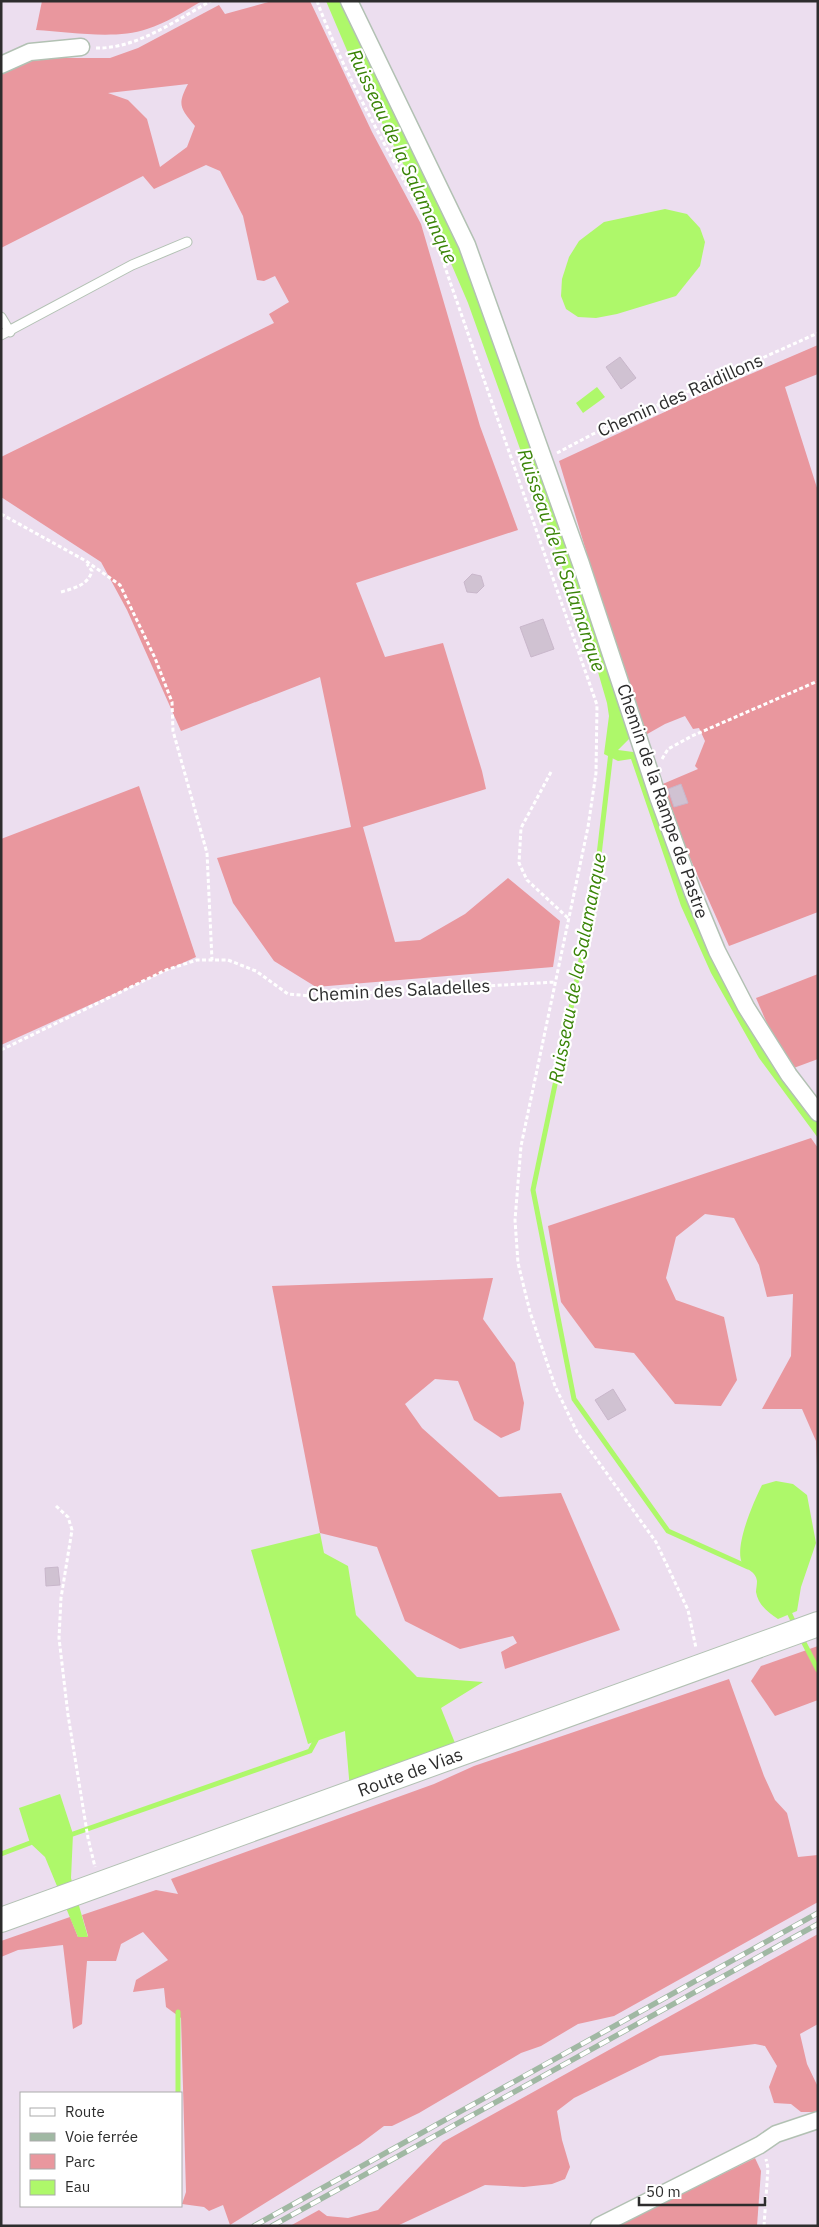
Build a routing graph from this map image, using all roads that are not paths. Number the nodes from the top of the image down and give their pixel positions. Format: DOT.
graph roads {
  1 [pos="349,1"];
  2 [pos="80,47"];
  3 [pos="1,65"];
  4 [pos="187,242"];
  5 [pos="1,317"];
  6 [pos="6,333"];
  7 [pos="818,1113"];
  8 [pos="816,1625"];
  9 [pos="1,1920"];
  10 [pos="818,2120"];
  11 [pos="599,2226"];
  1 -- 7 [label="street, Chemin de la Rampe de Pastre"];
  2 -- 3 [label="street"];
  4 -- 6 [label="lane"];
  5 -- 6 [label="lane"];
  8 -- 9 [label="main road, Route de Vias"];
  10 -- 11 [label="street"];
}
